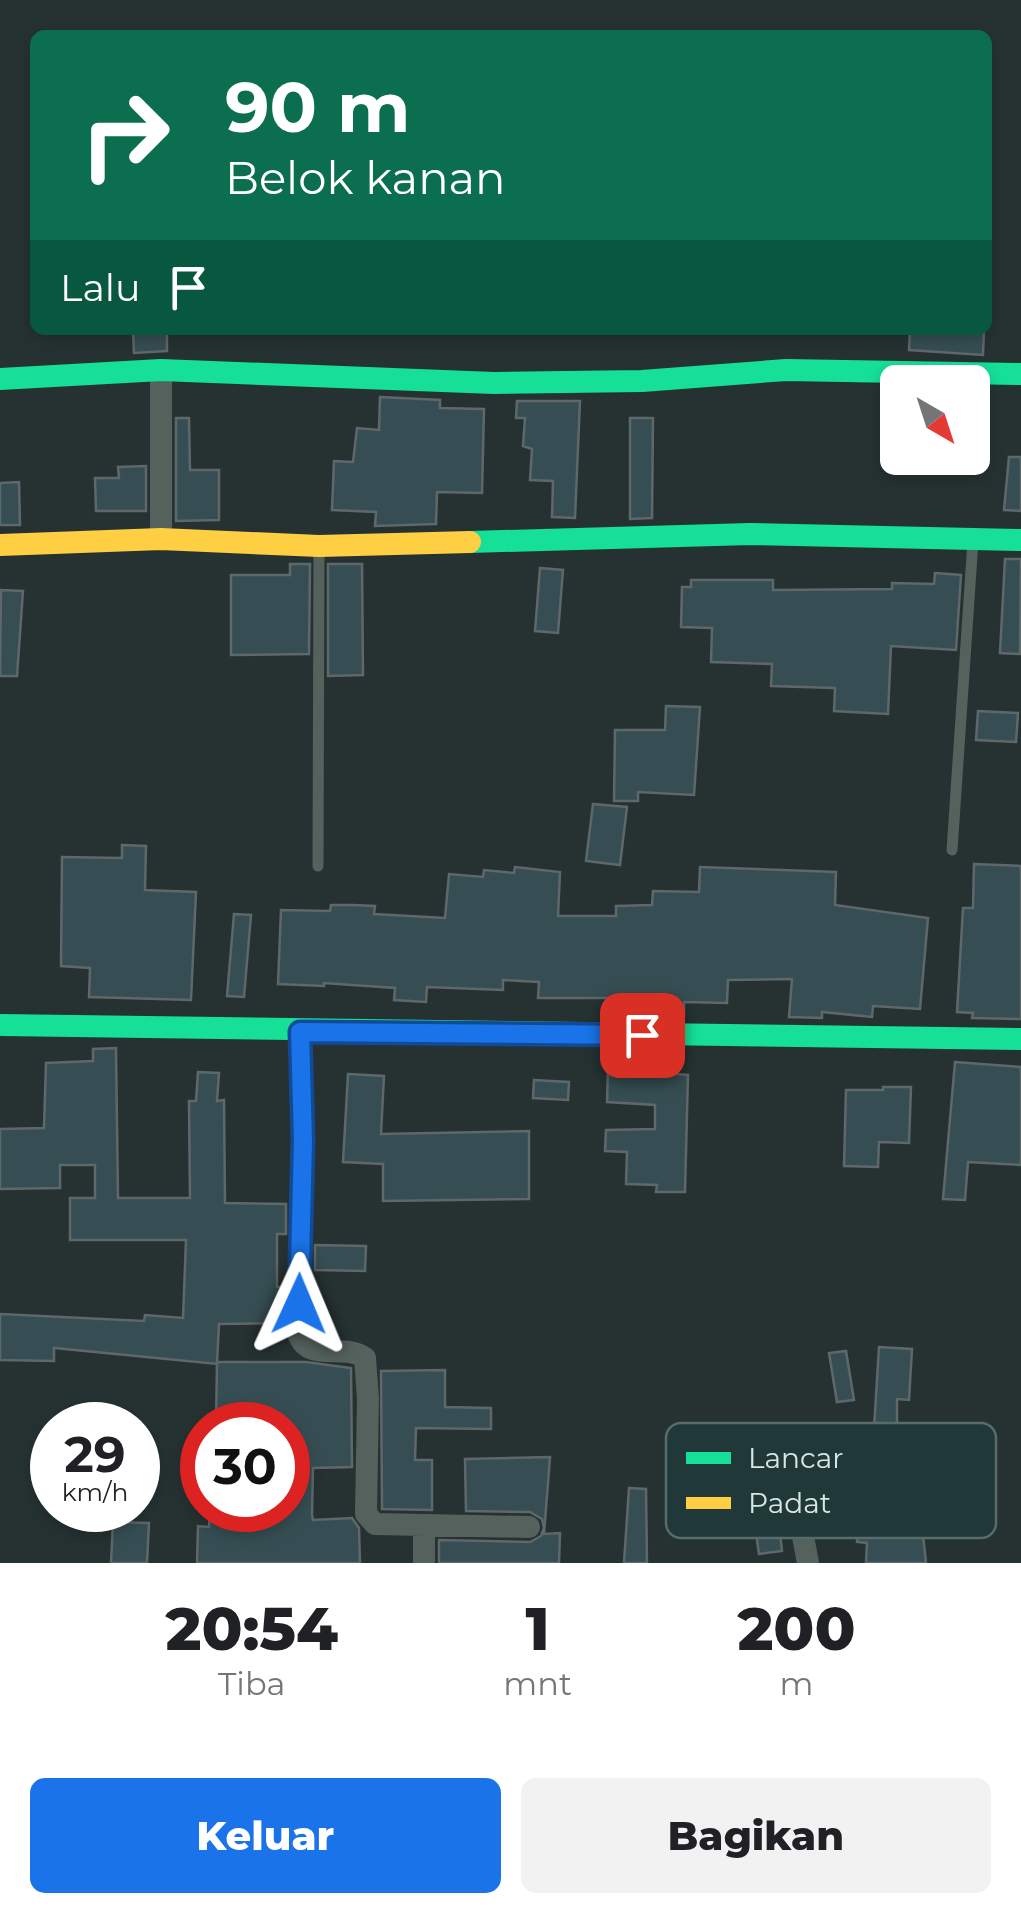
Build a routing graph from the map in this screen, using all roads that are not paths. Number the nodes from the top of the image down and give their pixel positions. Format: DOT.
graph roads {
  1 [pos="161,370"];
  2 [pos="1021,374"];
  3 [pos="0,379"];
  4 [pos="973,537"];
  5 [pos="161,539"];
  6 [pos="1021,540"];
  7 [pos="0,545"];
  8 [pos="319,546"];
  9 [pos="952,850"];
  10 [pos="318,866"];
  11 [pos="0,1025"];
  12 [pos="300,1032"];
  13 [pos="1021,1039"];
  14 [pos="424,1527"];
  15 [pos="529,1527"];
  16 [pos="803,1538"];
  17 [pos="424,1563"];
  18 [pos="808,1563"];
  1 -- 2 [label="street"];
  1 -- 3 [label="street"];
  1 -- 5 [label="street"];
  4 -- 6 [label="street"];
  4 -- 8 [label="street"];
  4 -- 9 [label="lane"];
  5 -- 7 [label="street"];
  5 -- 8 [label="street"];
  8 -- 10 [label="lane"];
  11 -- 12 [label="street"];
  12 -- 13 [label="street"];
  12 -- 14 [label="street"];
  14 -- 15 [label="street"];
  14 -- 17 [label="street"];
  16 -- 18 [label="street"];
}
